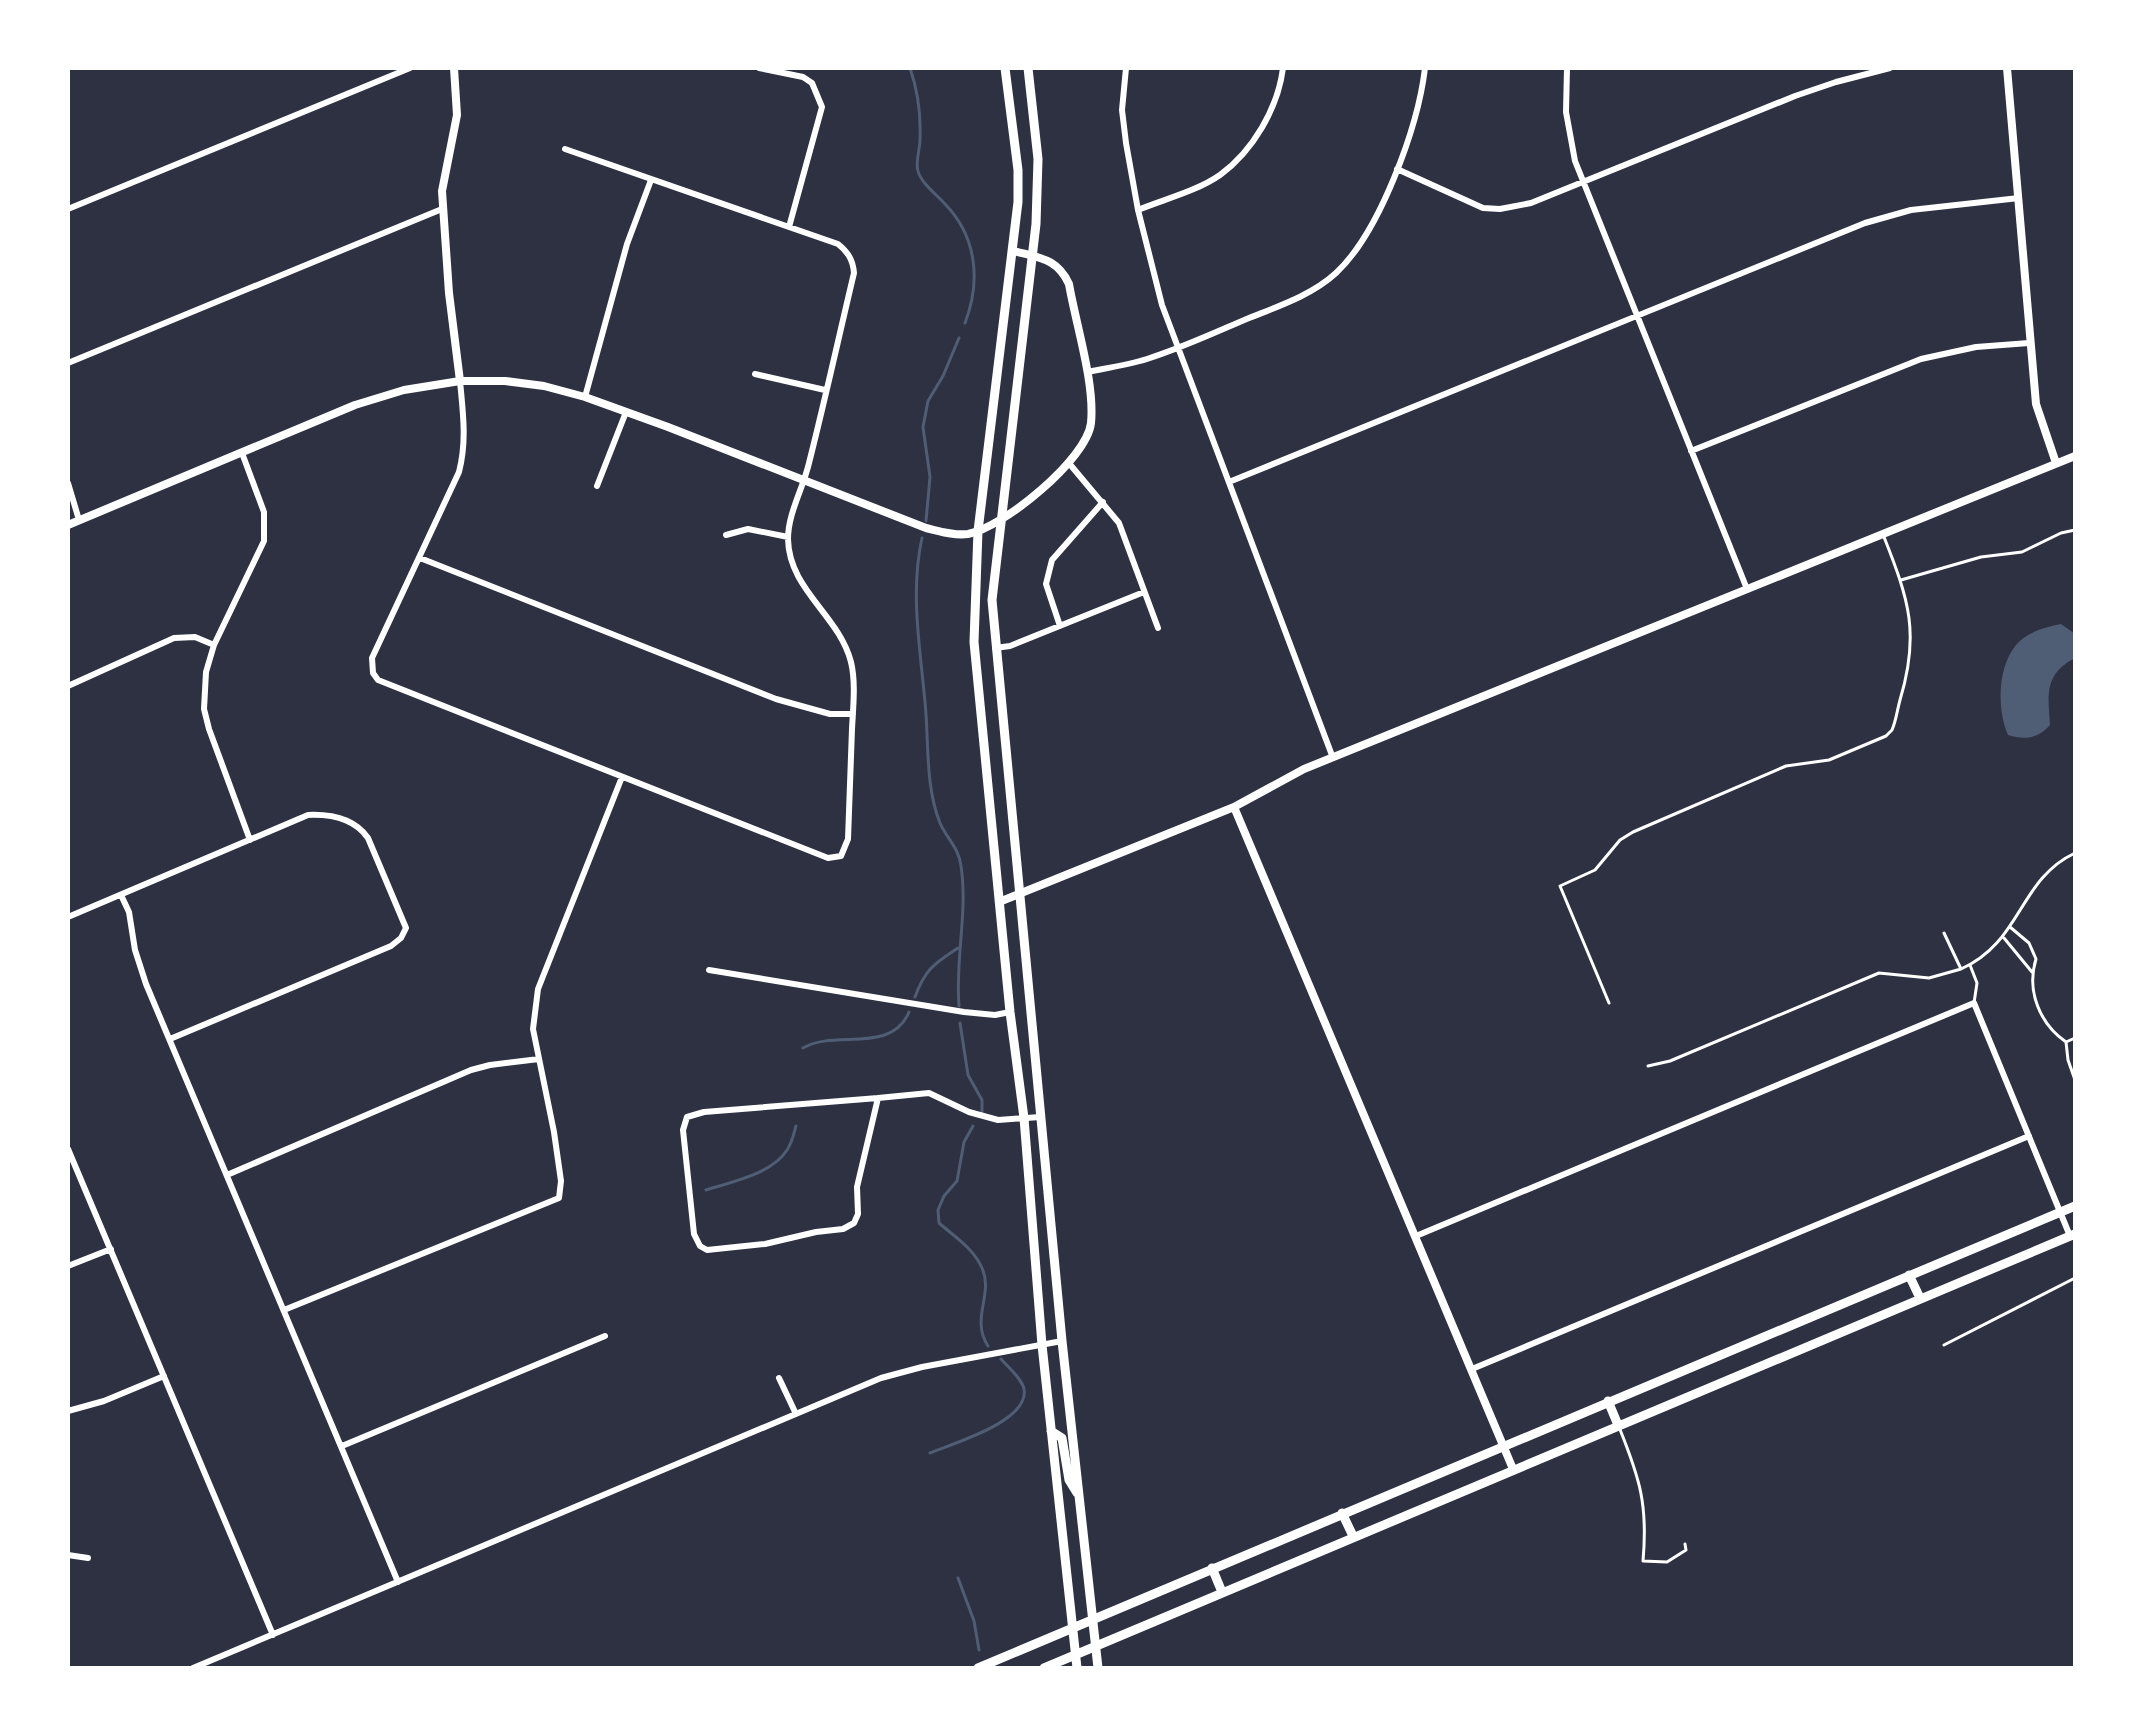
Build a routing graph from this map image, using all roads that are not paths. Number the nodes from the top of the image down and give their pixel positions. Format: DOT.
graph roads {
  1 [pos="410,68"];
  2 [pos="454,68"];
  3 [pos="1005,68"];
  4 [pos="1028,68"];
  5 [pos="1126,68"];
  6 [pos="1283,68"];
  7 [pos="1425,68"];
  8 [pos="1567,68"];
  9 [pos="1890,68"];
  10 [pos="2007,68"];
  11 [pos="764,69"];
  12 [pos="565,149"];
  13 [pos="1397,169"];
  14 [pos="651,180"];
  15 [pos="1582,182"];
  16 [pos="2019,198"];
  17 [pos="68,209"];
  18 [pos="442,209"];
  19 [pos="1138,210"];
  20 [pos="789,227"];
  21 [pos="1014,251"];
  22 [pos="1031,256"];
  23 [pos="1636,315"];
  24 [pos="2029,343"];
  25 [pos="1177,348"];
  26 [pos="68,363"];
  27 [pos="1087,372"];
  28 [pos="755,374"];
  29 [pos="460,381"];
  30 [pos="825,390"];
  31 [pos="585,397"];
  32 [pos="626,412"];
  33 [pos="1691,451"];
  34 [pos="242,453"];
  35 [pos="2075,456"];
  36 [pos="1068,462"];
  37 [pos="2056,463"];
  38 [pos="803,480"];
  39 [pos="1229,482"];
  40 [pos="68,483"];
  41 [pos="597,486"];
  42 [pos="1103,502"];
  43 [pos="79,520"];
  44 [pos="1001,521"];
  45 [pos="68,525"];
  46 [pos="2075,530"];
  47 [pos="978,531"];
  48 [pos="1883,533"];
  49 [pos="726,535"];
  50 [pos="788,537"];
  51 [pos="420,558"];
  52 [pos="1901,580"];
  53 [pos="1747,589"];
  54 [pos="1144,592"];
  55 [pos="1060,626"];
  56 [pos="1158,628"];
  57 [pos="214,645"];
  58 [pos="995,648"];
  59 [pos="68,686"];
  60 [pos="853,714"];
  61 [pos="1333,758"];
  62 [pos="622,777"];
  63 [pos="1234,807"];
  64 [pos="250,840"];
  65 [pos="2075,853"];
  66 [pos="1018,894"];
  67 [pos="121,895"];
  68 [pos="999,902"];
  69 [pos="68,917"];
  70 [pos="2010,927"];
  71 [pos="1944,933"];
  72 [pos="2003,937"];
  73 [pos="1970,965"];
  74 [pos="1961,969"];
  75 [pos="709,970"];
  76 [pos="2032,972"];
  77 [pos="1609,1003"];
  78 [pos="1974,1003"];
  79 [pos="1010,1012"];
  80 [pos="2075,1038"];
  81 [pos="170,1039"];
  82 [pos="2066,1042"];
  83 [pos="539,1059"];
  84 [pos="1648,1066"];
  85 [pos="2075,1080"];
  86 [pos="878,1098"];
  87 [pos="1040,1117"];
  88 [pos="1024,1118"];
  89 [pos="2029,1136"];
  90 [pos="68,1149"];
  91 [pos="227,1175"];
  92 [pos="2075,1206"];
  93 [pos="2060,1212"];
  94 [pos="2073,1235"];
  95 [pos="1416,1236"];
  96 [pos="111,1249"];
  97 [pos="68,1266"];
  98 [pos="1909,1275"];
  99 [pos="2075,1278"];
  100 [pos="1920,1298"];
  101 [pos="284,1310"];
  102 [pos="605,1336"];
  103 [pos="1062,1341"];
  104 [pos="1042,1345"];
  105 [pos="1944,1345"];
  106 [pos="1472,1369"];
  107 [pos="164,1376"];
  108 [pos="779,1378"];
  109 [pos="1608,1401"];
  110 [pos="68,1411"];
  111 [pos="796,1414"];
  112 [pos="1618,1425"];
  113 [pos="1051,1431"];
  114 [pos="1504,1445"];
  115 [pos="342,1446"];
  116 [pos="1513,1469"];
  117 [pos="1079,1495"];
  118 [pos="1342,1513"];
  119 [pos="1353,1536"];
  120 [pos="1685,1544"];
  121 [pos="68,1555"];
  122 [pos="88,1558"];
  123 [pos="1212,1568"];
  124 [pos="398,1582"];
  125 [pos="1222,1592"];
  126 [pos="1093,1618"];
  127 [pos="1072,1627"];
  128 [pos="273,1635"];
  129 [pos="1096,1646"];
  130 [pos="1076,1655"];
  131 [pos="193,1668"];
  132 [pos="978,1668"];
  133 [pos="1044,1668"];
  134 [pos="1077,1668"];
  135 [pos="1098,1668"];
  1 -- 17 [label="street"];
  2 -- 18 [label="street"];
  3 -- 21 [label="main road"];
  4 -- 22 [label="main road"];
  5 -- 19 [label="street"];
  6 -- 19 [label="street"];
  7 -- 13 [label="street"];
  8 -- 15 [label="street"];
  9 -- 15 [label="street"];
  10 -- 16 [label="street"];
  11 -- 20 [label="street"];
  12 -- 14 [label="street"];
  13 -- 15 [label="street"];
  13 -- 25 [label="street"];
  14 -- 20 [label="street"];
  14 -- 31 [label="street"];
  15 -- 23 [label="street"];
  16 -- 23 [label="street"];
  16 -- 24 [label="street"];
  18 -- 26 [label="street"];
  18 -- 29 [label="street"];
  19 -- 25 [label="street"];
  20 -- 30 [label="street"];
  21 -- 22 [label="street"];
  21 -- 47 [label="main road"];
  22 -- 27 [label="street"];
  22 -- 44 [label="main road"];
  23 -- 33 [label="street"];
  23 -- 39 [label="street"];
  24 -- 33 [label="street"];
  24 -- 37 [label="street"];
  25 -- 27 [label="street"];
  25 -- 39 [label="street"];
  27 -- 36 [label="street"];
  28 -- 30 [label="street"];
  29 -- 31 [label="street"];
  29 -- 34 [label="street"];
  29 -- 51 [label="street"];
  30 -- 38 [label="street"];
  31 -- 32 [label="street"];
  32 -- 38 [label="street"];
  32 -- 41 [label="street"];
  33 -- 53 [label="street"];
  34 -- 43 [label="street"];
  34 -- 57 [label="street"];
  35 -- 37 [label="street"];
  36 -- 42 [label="street"];
  36 -- 44 [label="street"];
  37 -- 48 [label="street"];
  38 -- 47 [label="street"];
  38 -- 50 [label="street"];
  39 -- 61 [label="street"];
  40 -- 43 [label="street"];
  42 -- 54 [label="street"];
  42 -- 55 [label="street"];
  43 -- 45 [label="street"];
  44 -- 47 [label="street"];
  44 -- 58 [label="main road"];
  46 -- 52 [label="lane"];
  47 -- 68 [label="main road"];
  48 -- 52 [label="lane"];
  48 -- 53 [label="street"];
  49 -- 50 [label="street"];
  50 -- 60 [label="street"];
  51 -- 60 [label="street"];
  51 -- 62 [label="street"];
  52 -- 77 [label="lane"];
  53 -- 61 [label="street"];
  54 -- 55 [label="street"];
  54 -- 56 [label="street"];
  55 -- 58 [label="street"];
  57 -- 59 [label="street"];
  57 -- 64 [label="street"];
  58 -- 66 [label="main road"];
  60 -- 62 [label="street"];
  61 -- 63 [label="street"];
  62 -- 83 [label="street"];
  63 -- 66 [label="street"];
  63 -- 95 [label="street"];
  64 -- 67 [label="street"];
  64 -- 81 [label="street"];
  65 -- 70 [label="lane"];
  66 -- 68 [label="street"];
  66 -- 87 [label="main road"];
  67 -- 69 [label="street"];
  67 -- 81 [label="street"];
  68 -- 79 [label="main road"];
  70 -- 72 [label="lane"];
  70 -- 76 [label="lane"];
  71 -- 74 [label="lane"];
  72 -- 73 [label="lane"];
  72 -- 76 [label="lane"];
  73 -- 74 [label="lane"];
  73 -- 78 [label="lane"];
  74 -- 84 [label="lane"];
  75 -- 79 [label="street"];
  76 -- 82 [label="lane"];
  78 -- 89 [label="street"];
  78 -- 95 [label="street"];
  79 -- 88 [label="main road"];
  80 -- 82 [label="lane"];
  81 -- 91 [label="street"];
  82 -- 85 [label="lane"];
  83 -- 91 [label="street"];
  83 -- 101 [label="street"];
  86 -- 86 [label="street"];
  86 -- 88 [label="street"];
  87 -- 88 [label="street"];
  87 -- 103 [label="main road"];
  88 -- 104 [label="main road"];
  89 -- 93 [label="street"];
  89 -- 106 [label="street"];
  90 -- 96 [label="street"];
  91 -- 101 [label="street"];
  92 -- 93 [label="main road"];
  93 -- 94 [label="street"];
  93 -- 98 [label="main road"];
  94 -- 100 [label="main road"];
  95 -- 106 [label="street"];
  96 -- 97 [label="street"];
  96 -- 107 [label="street"];
  98 -- 100 [label="main road"];
  98 -- 109 [label="main road"];
  99 -- 105 [label="lane"];
  100 -- 112 [label="main road"];
  101 -- 115 [label="street"];
  102 -- 115 [label="street"];
  103 -- 104 [label="street"];
  103 -- 117 [label="main road"];
  104 -- 111 [label="street"];
  104 -- 113 [label="main road"];
  106 -- 114 [label="street"];
  107 -- 110 [label="street"];
  107 -- 128 [label="street"];
  108 -- 111 [label="street"];
  109 -- 112 [label="main road"];
  109 -- 114 [label="main road"];
  111 -- 124 [label="street"];
  112 -- 116 [label="main road"];
  112 -- 120 [label="lane"];
  113 -- 117 [label="main road"];
  113 -- 127 [label="main road"];
  114 -- 116 [label="street"];
  114 -- 118 [label="main road"];
  115 -- 124 [label="street"];
  116 -- 119 [label="main road"];
  117 -- 126 [label="main road"];
  118 -- 119 [label="main road"];
  118 -- 123 [label="main road"];
  119 -- 125 [label="main road"];
  121 -- 122 [label="street"];
  123 -- 125 [label="main road"];
  123 -- 126 [label="main road"];
  124 -- 128 [label="street"];
  125 -- 129 [label="main road"];
  126 -- 127 [label="main road"];
  126 -- 129 [label="main road"];
  127 -- 130 [label="main road"];
  127 -- 132 [label="main road"];
  128 -- 131 [label="street"];
  129 -- 130 [label="main road"];
  129 -- 135 [label="main road"];
  130 -- 133 [label="main road"];
  130 -- 134 [label="main road"];
}
